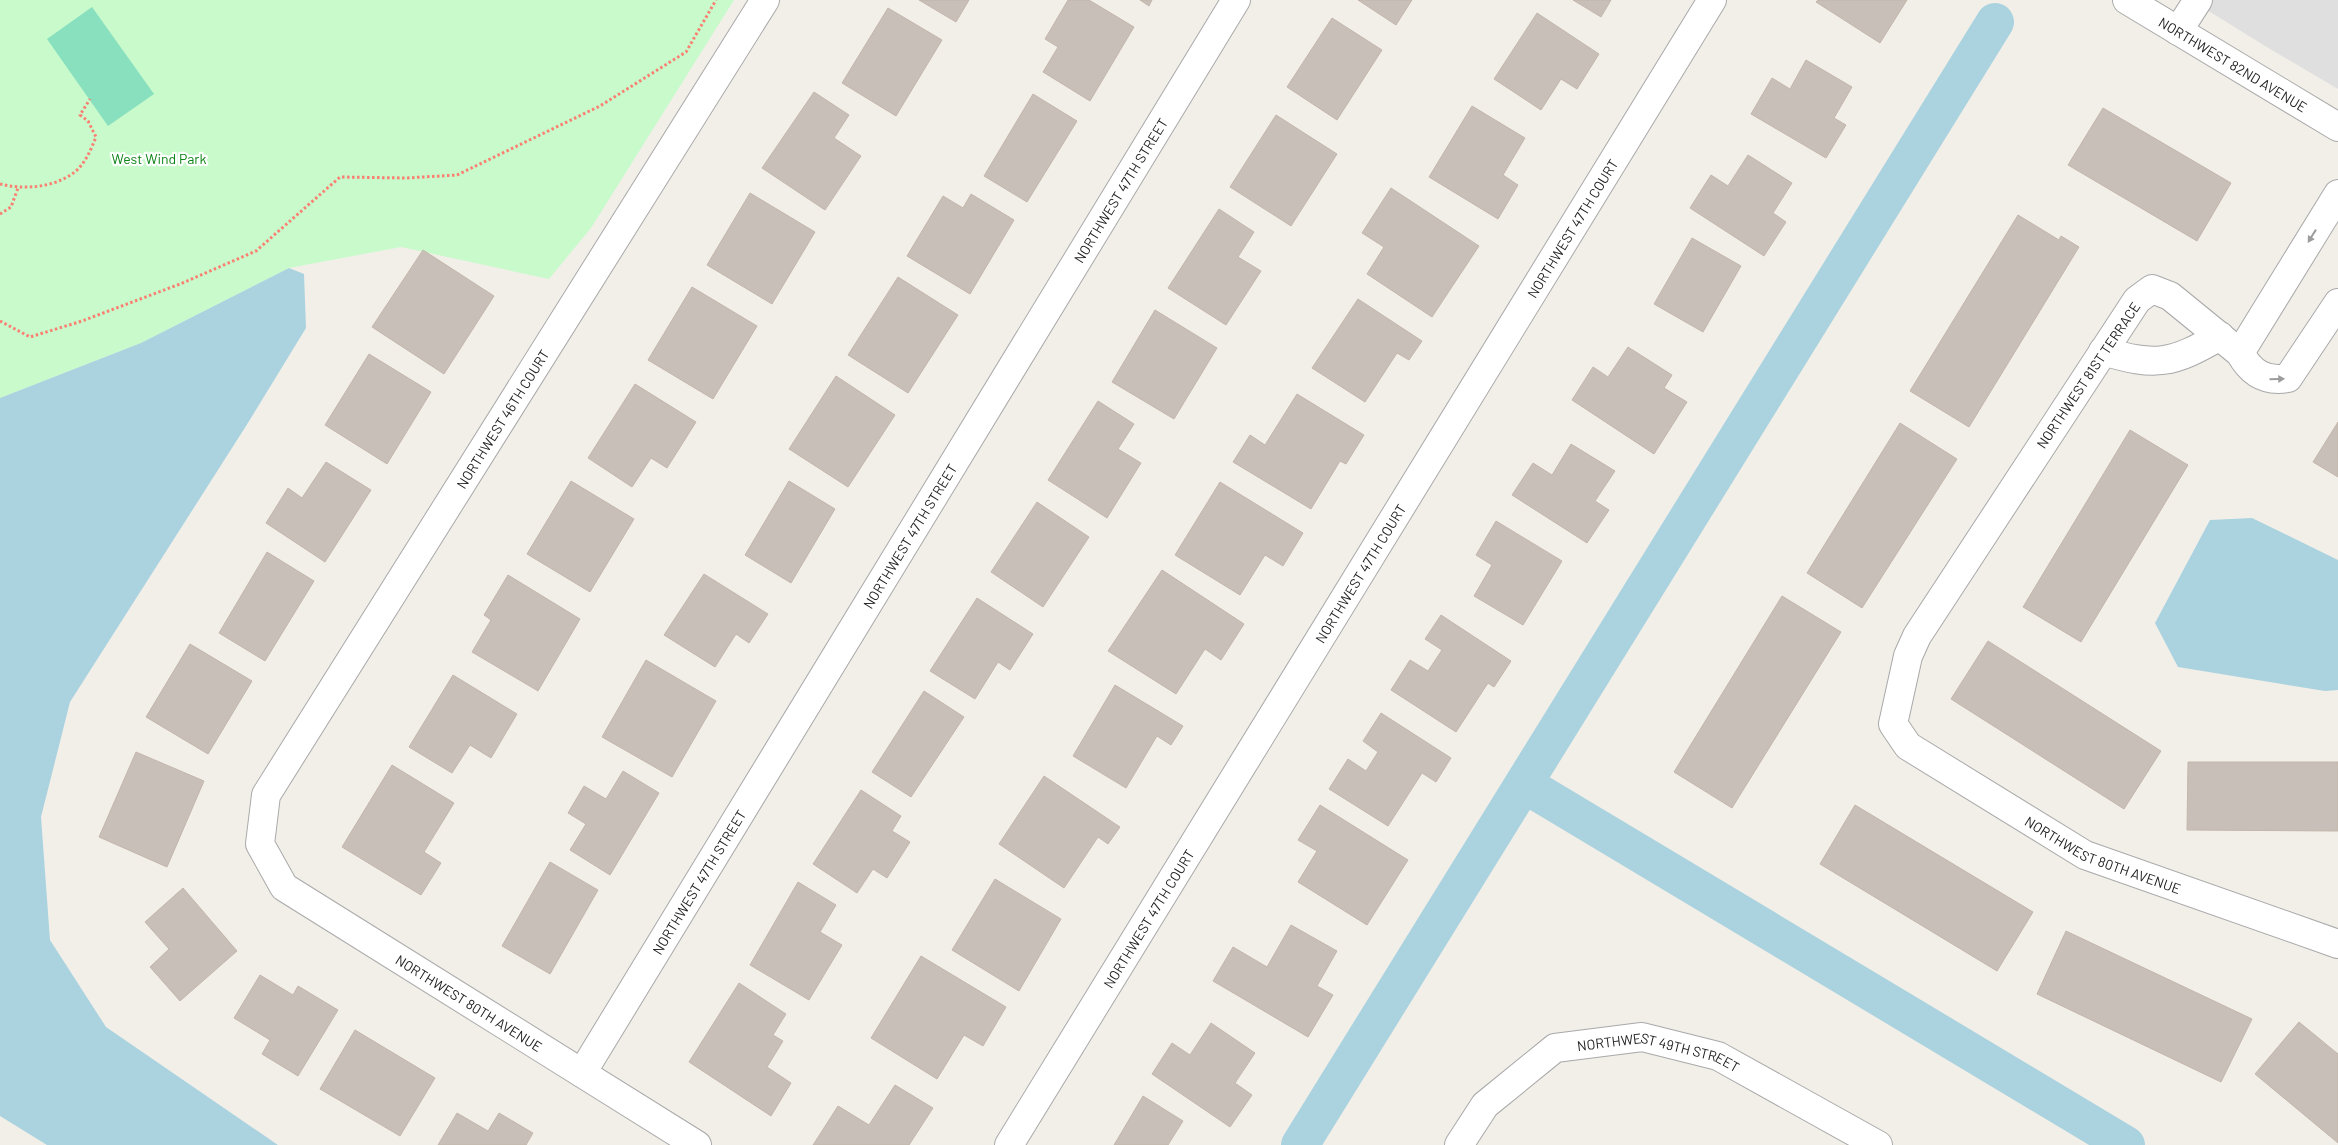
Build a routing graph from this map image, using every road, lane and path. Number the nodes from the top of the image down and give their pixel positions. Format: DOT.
graph roads {
  1 [pos="716,0"];
  2 [pos="764,0"];
  3 [pos="1236,0"];
  4 [pos="1712,0"];
  5 [pos="2127,0"];
  6 [pos="2198,0"];
  7 [pos="2178,31"];
  8 [pos="90,99"];
  9 [pos="2338,127"];
  10 [pos="0,184"];
  11 [pos="18,188"];
  12 [pos="2338,194"];
  13 [pos="0,214"];
  14 [pos="2338,303"];
  15 [pos="0,321"];
  16 [pos="2230,345"];
  17 [pos="2102,352"];
  18 [pos="1893,724"];
  19 [pos="260,844"];
  20 [pos="2338,944"];
  21 [pos="582,1073"];
  22 [pos="697,1145"];
  23 [pos="1009,1145"];
  24 [pos="1459,1145"];
  25 [pos="1878,1145"];
  1 -- 15 [label="path"];
  2 -- 19 [label="street, NORTHWEST 46TH COURT"];
  3 -- 21 [label="street, NORTHWEST 47TH STREET"];
  4 -- 23 [label="street, NORTHWEST 47TH COURT"];
  5 -- 7 [label="street, NORTHWEST 82ND AVENUE"];
  6 -- 7 [label="street"];
  7 -- 9 [label="street, NORTHWEST 82ND AVENUE"];
  8 -- 11 [label="path"];
  10 -- 11 [label="path"];
  11 -- 13 [label="path"];
  12 -- 16 [label="street, one-way"];
  16 -- 14 [label="street, one-way"];
  16 -- 17 [label="street"];
  16 -- 17 [label="street, NORTHWEST 81ST TERRACE"];
  17 -- 18 [label="street, NORTHWEST 81ST TERRACE"];
  18 -- 20 [label="street, NORTHWEST 80TH AVENUE"];
  19 -- 21 [label="street, NORTHWEST 80TH AVENUE"];
  21 -- 22 [label="street, NORTHWEST 80TH AVENUE"];
  24 -- 25 [label="street, NORTHWEST 49TH STREET"];
}
